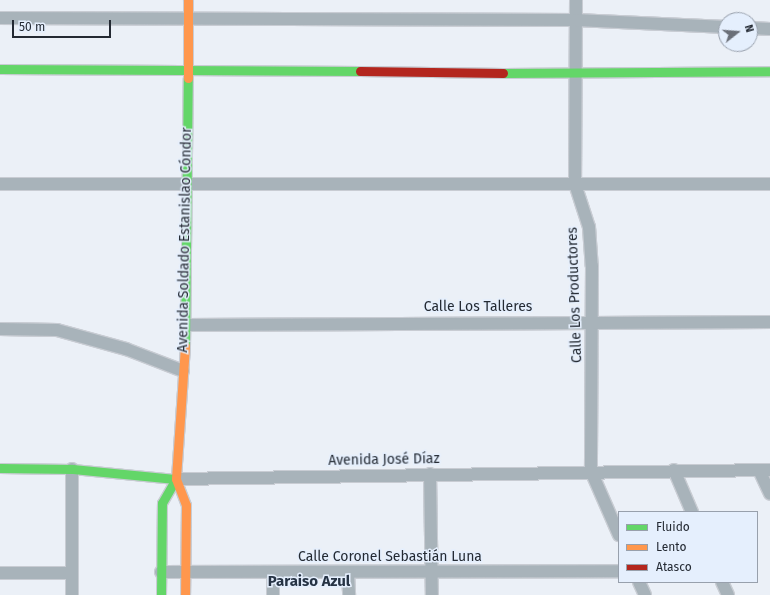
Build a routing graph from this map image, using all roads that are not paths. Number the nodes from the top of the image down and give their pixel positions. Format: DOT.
graph roads {
  1 [pos="188,0"];
  2 [pos="576,0"];
  3 [pos="0,18"];
  4 [pos="188,18"];
  5 [pos="576,20"];
  6 [pos="718,27"];
  7 [pos="758,28"];
  8 [pos="770,29"];
  9 [pos="0,69"];
  10 [pos="187,69"];
  11 [pos="770,71"];
  12 [pos="575,74"];
  13 [pos="0,184"];
  14 [pos="575,184"];
  15 [pos="770,184"];
  16 [pos="187,185"];
  17 [pos="593,322"];
  18 [pos="770,322"];
  19 [pos="186,325"];
  20 [pos="0,329"];
  21 [pos="183,371"];
  22 [pos="0,468"];
  23 [pos="72,469"];
  24 [pos="674,470"];
  25 [pos="765,470"];
  26 [pos="591,471"];
  27 [pos="430,474"];
  28 [pos="176,480"];
  29 [pos="770,494"];
  30 [pos="692,511"];
  31 [pos="618,533"];
  32 [pos="618,571"];
  33 [pos="161,572"];
  34 [pos="185,572"];
  35 [pos="273,572"];
  36 [pos="0,573"];
  37 [pos="72,573"];
  38 [pos="348,573"];
  39 [pos="431,573"];
  40 [pos="639,583"];
  41 [pos="722,583"];
  42 [pos="72,595"];
  43 [pos="161,595"];
  44 [pos="185,595"];
  45 [pos="273,595"];
  46 [pos="349,595"];
  47 [pos="432,595"];
  48 [pos="645,595"];
  49 [pos="728,595"];
  1 -- 4 [label="street, Avenida Soldado Estanislao Cóndor"];
  2 -- 5 [label="street, Calle Los Productores"];
  3 -- 4 [label="street"];
  4 -- 5 [label="street"];
  4 -- 10 [label="street, Avenida Soldado Estanislao Cóndor"];
  5 -- 6 [label="street"];
  5 -- 12 [label="street, Calle Los Productores"];
  7 -- 8 [label="street"];
  9 -- 10 [label="street"];
  10 -- 12 [label="street"];
  10 -- 16 [label="street, Avenida Soldado Estanislao Cóndor"];
  11 -- 12 [label="street"];
  12 -- 14 [label="street, Calle Los Productores"];
  13 -- 16 [label="street"];
  14 -- 15 [label="street"];
  14 -- 16 [label="street"];
  14 -- 17 [label="street, Calle Los Productores"];
  16 -- 19 [label="street, Avenida Soldado Estanislao Cóndor"];
  17 -- 18 [label="street, Calle Los Talleres"];
  17 -- 19 [label="street, Calle Los Talleres"];
  17 -- 26 [label="street, Calle Los Productores"];
  19 -- 21 [label="street, Avenida Soldado Estanislao Cóndor"];
  20 -- 21 [label="street"];
  21 -- 28 [label="street, Avenida Soldado Estanislao Cóndor"];
  22 -- 23 [label="street, Avenida José Díaz"];
  23 -- 28 [label="street, Avenida José Díaz"];
  23 -- 37 [label="street"];
  24 -- 25 [label="street, Avenida José Díaz"];
  24 -- 26 [label="street, Avenida José Díaz"];
  24 -- 30 [label="street"];
  25 -- 29 [label="street"];
  26 -- 27 [label="street, Avenida José Díaz"];
  26 -- 31 [label="street"];
  27 -- 28 [label="street, Avenida José Díaz"];
  27 -- 39 [label="street"];
  28 -- 33 [label="street, Avenida Soldado Estanislao Cóndor"];
  28 -- 34 [label="street, Avenida Soldado Estanislao Cóndor"];
  32 -- 39 [label="street, Calle Coronel Sebastián Luna"];
  33 -- 34 [label="street, Calle Coronel Sebastián Luna"];
  33 -- 43 [label="street, Avenida Soldado Estanislao Cóndor"];
  34 -- 35 [label="street, Calle Coronel Sebastián Luna"];
  34 -- 44 [label="street, Avenida Soldado Estanislao Cóndor"];
  35 -- 38 [label="street, Calle Coronel Sebastián Luna"];
  35 -- 45 [label="street"];
  36 -- 37 [label="street"];
  37 -- 42 [label="street"];
  38 -- 39 [label="street, Calle Coronel Sebastián Luna"];
  38 -- 46 [label="street"];
  39 -- 47 [label="street"];
  40 -- 48 [label="street"];
  41 -- 49 [label="street"];
}
